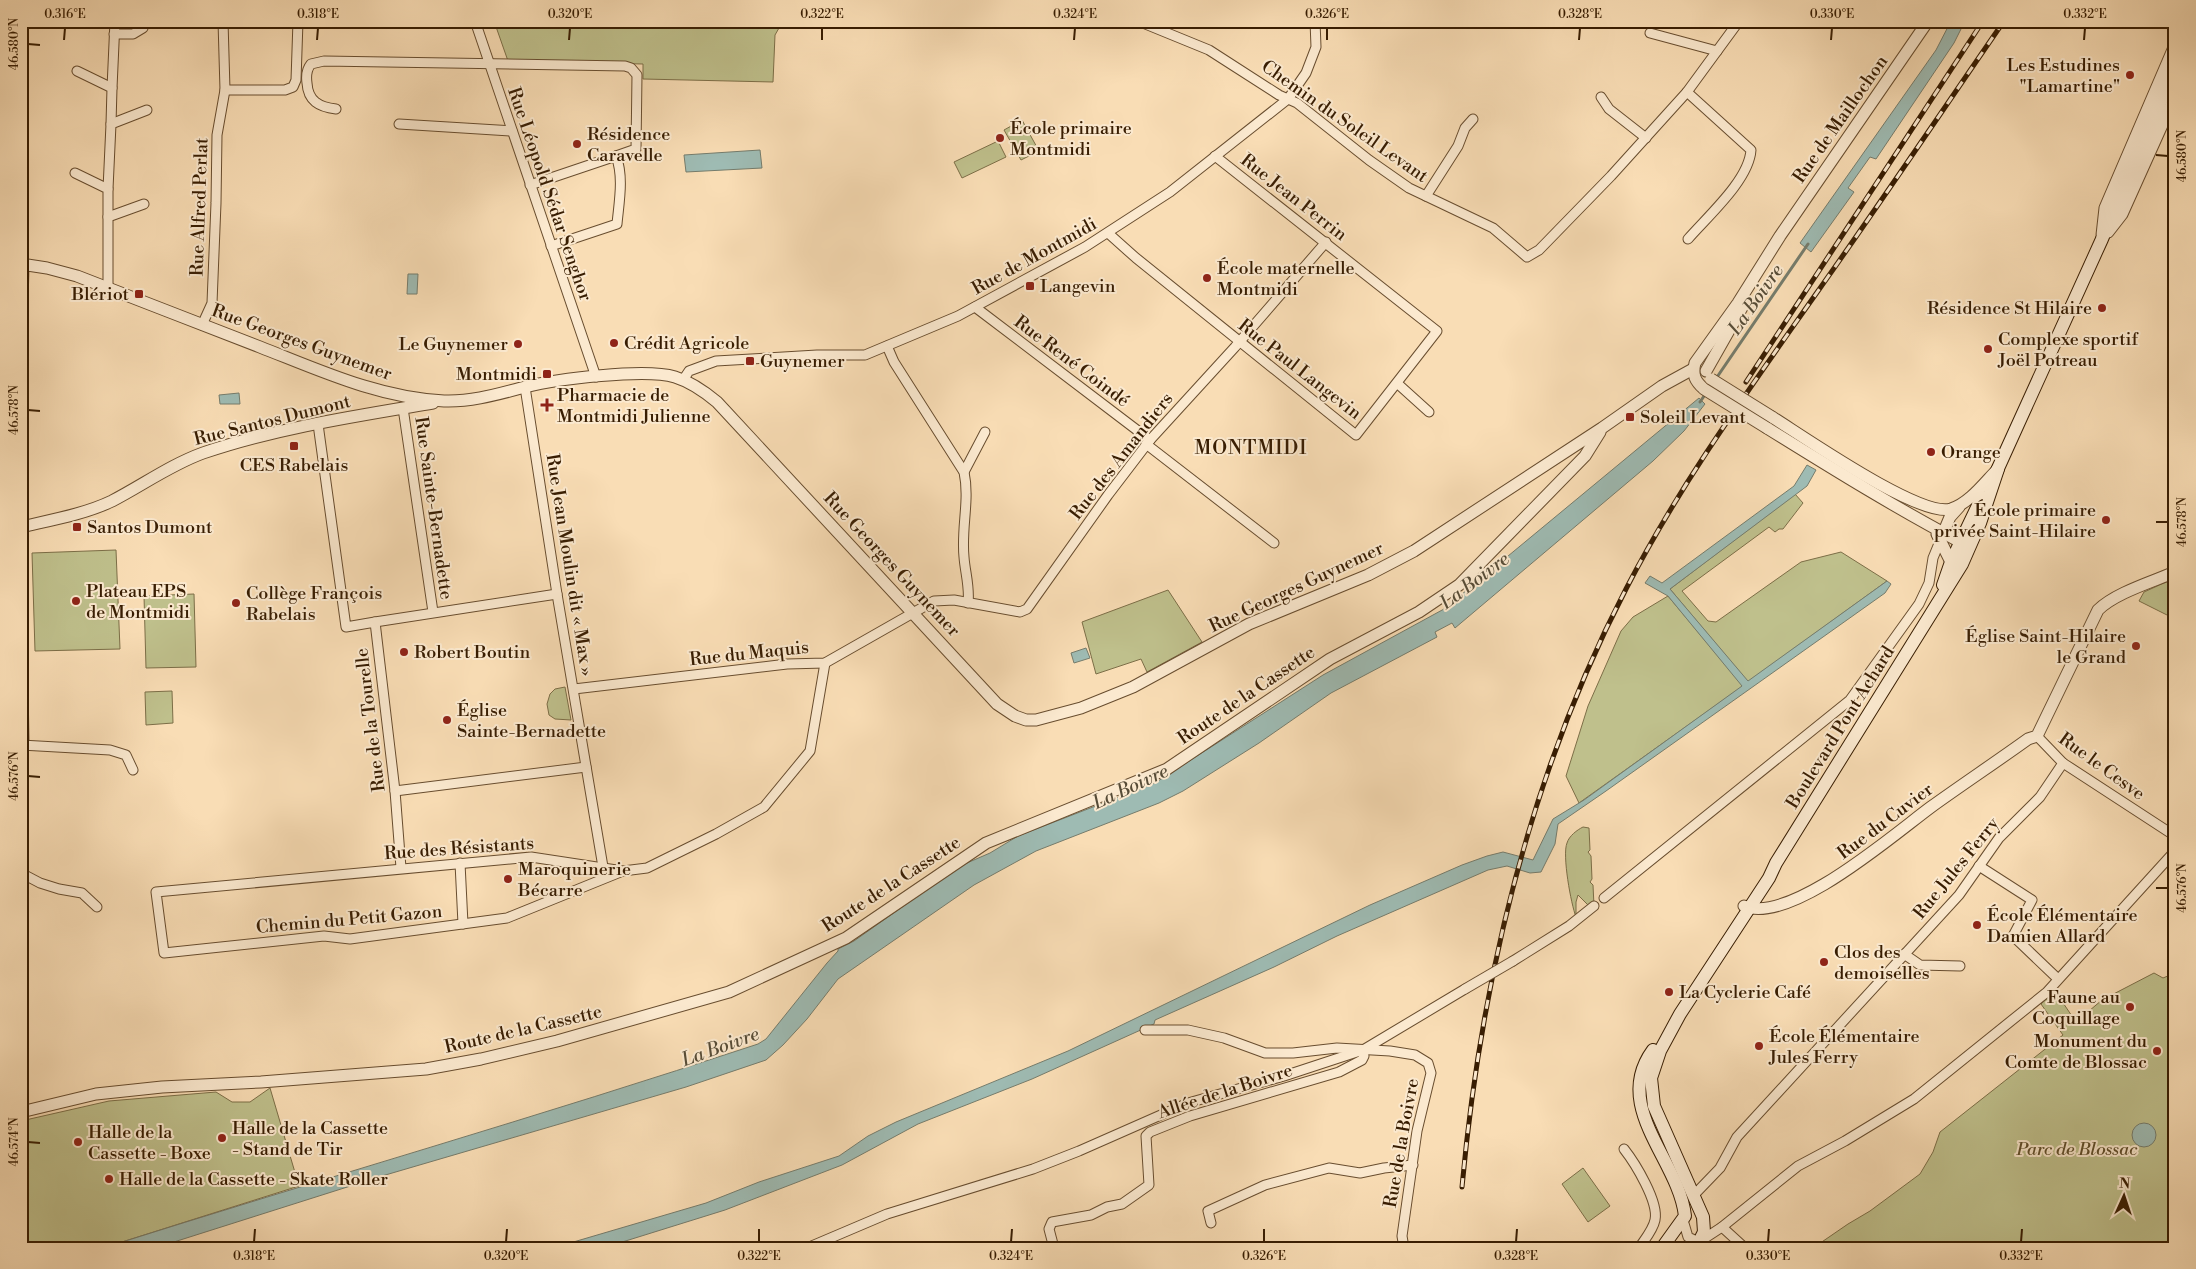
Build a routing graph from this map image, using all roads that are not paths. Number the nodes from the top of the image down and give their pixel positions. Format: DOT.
graph roads {
  1 [pos="115,21"];
  2 [pos="146,21"];
  3 [pos="223,21"];
  4 [pos="298,21"];
  5 [pos="475,21"];
  6 [pos="1138,21"];
  7 [pos="1315,21"];
  8 [pos="1739,21"];
  9 [pos="1928,21"];
  10 [pos="1650,33"];
  11 [pos="114,34"];
  12 [pos="2175,45"];
  13 [pos="1717,51"];
  14 [pos="489,64"];
  15 [pos="2175,68"];
  16 [pos="77,71"];
  17 [pos="112,88"];
  18 [pos="225,90"];
  19 [pos="1687,92"];
  20 [pos="1601,96"];
  21 [pos="2175,96"];
  22 [pos="1288,99"];
  23 [pos="336,109"];
  24 [pos="147,110"];
  25 [pos="1474,119"];
  26 [pos="111,124"];
  27 [pos="399,124"];
  28 [pos="512,131"];
  29 [pos="1646,138"];
  30 [pos="616,156"];
  31 [pos="1215,156"];
  32 [pos="76,172"];
  33 [pos="530,185"];
  34 [pos="108,190"];
  35 [pos="1426,196"];
  36 [pos="144,204"];
  37 [pos="108,217"];
  38 [pos="1108,233"];
  39 [pos="1780,236"];
  40 [pos="1688,239"];
  41 [pos="2102,239"];
  42 [pos="1326,242"];
  43 [pos="551,246"];
  44 [pos="23,264"];
  45 [pos="108,288"];
  46 [pos="975,307"];
  47 [pos="202,325"];
  48 [pos="1239,342"];
  49 [pos="887,346"];
  50 [pos="1693,369"];
  51 [pos="1708,375"];
  52 [pos="596,377"];
  53 [pos="683,380"];
  54 [pos="1398,384"];
  55 [pos="525,387"];
  56 [pos="21,388"];
  57 [pos="380,392"];
  58 [pos="444,401"];
  59 [pos="400,409"];
  60 [pos="1429,412"];
  61 [pos="318,424"];
  62 [pos="1602,428"];
  63 [pos="985,432"];
  64 [pos="1356,435"];
  65 [pos="1148,442"];
  66 [pos="1998,469"];
  67 [pos="964,472"];
  68 [pos="1898,495"];
  69 [pos="1964,503"];
  70 [pos="21,527"];
  71 [pos="1941,533"];
  72 [pos="1966,541"];
  73 [pos="1274,543"];
  74 [pos="21,560"];
  75 [pos="1951,562"];
  76 [pos="2175,572"];
  77 [pos="557,594"];
  78 [pos="968,603"];
  79 [pos="1934,609"];
  80 [pos="432,612"];
  81 [pos="913,612"];
  82 [pos="375,622"];
  83 [pos="825,663"];
  84 [pos="574,689"];
  85 [pos="2037,736"];
  86 [pos="22,748"];
  87 [pos="2063,763"];
  88 [pos="586,767"];
  89 [pos="133,770"];
  90 [pos="395,792"];
  91 [pos="2175,836"];
  92 [pos="2175,851"];
  93 [pos="460,863"];
  94 [pos="1979,866"];
  95 [pos="604,867"];
  96 [pos="401,868"];
  97 [pos="623,871"];
  98 [pos="21,873"];
  99 [pos="1604,898"];
  100 [pos="97,906"];
  101 [pos="1594,906"];
  102 [pos="1747,908"];
  103 [pos="463,924"];
  104 [pos="164,948"];
  105 [pos="1904,954"];
  106 [pos="1960,966"];
  107 [pos="2058,979"];
  108 [pos="1680,1014"];
  109 [pos="1145,1030"];
  110 [pos="1363,1050"];
  111 [pos="21,1112"];
  112 [pos="1624,1148"];
  113 [pos="1412,1165"];
  114 [pos="1694,1195"];
  115 [pos="1683,1220"];
  116 [pos="1211,1223"];
  117 [pos="1722,1227"];
  118 [pos="1666,1243"];
  119 [pos="1696,1245"];
  120 [pos="807,1248"];
  121 [pos="1054,1248"];
  122 [pos="1404,1248"];
  123 [pos="1639,1248"];
  124 [pos="1745,1248"];
  1 -- 11 [label="street"];
  2 -- 11 [label="street"];
  3 -- 18 [label="street, Rue Alfred Perlat"];
  4 -- 18 [label="street"];
  5 -- 14 [label="street, Rue Léopold Sédar Senghor"];
  6 -- 22 [label="street, Chemin du Soleil Levant"];
  7 -- 22 [label="street, Rue de Montmidi"];
  8 -- 13 [label="street"];
  9 -- 39 [label="street, Rue de Maillochon"];
  10 -- 13 [label="street"];
  11 -- 17 [label="street"];
  12 -- 41 [label="street, Boulevard Pont Achard"];
  13 -- 19 [label="street"];
  14 -- 23 [label="street"];
  14 -- 28 [label="street, Rue Léopold Sédar Senghor"];
  14 -- 30 [label="street"];
  15 -- 41 [label="main road, Boulevard Pont Achard"];
  16 -- 17 [label="street"];
  17 -- 26 [label="street"];
  18 -- 47 [label="street, Rue Alfred Perlat"];
  19 -- 29 [label="street"];
  19 -- 40 [label="street"];
  20 -- 29 [label="street"];
  21 -- 41 [label="street, Boulevard Pont Achard"];
  22 -- 31 [label="street, Rue de Montmidi"];
  22 -- 35 [label="street, Chemin du Soleil Levant"];
  24 -- 26 [label="street"];
  25 -- 35 [label="street"];
  26 -- 34 [label="street"];
  27 -- 28 [label="street"];
  28 -- 33 [label="street, Rue Léopold Sédar Senghor"];
  29 -- 35 [label="street, Chemin du Soleil Levant"];
  30 -- 33 [label="street"];
  30 -- 43 [label="street"];
  31 -- 38 [label="street, Rue de Montmidi"];
  31 -- 42 [label="street, Rue Jean Perrin"];
  32 -- 34 [label="street"];
  33 -- 43 [label="street, Rue Léopold Sédar Senghor"];
  34 -- 37 [label="street"];
  36 -- 37 [label="street"];
  37 -- 45 [label="street"];
  38 -- 46 [label="street, Rue de Montmidi"];
  38 -- 48 [label="street, Rue Paul Langevin"];
  39 -- 50 [label="street, Rue de Maillochon"];
  39 -- 51 [label="street, Rue de Maillochon"];
  41 -- 66 [label="main road, Boulevard Pont Achard"];
  42 -- 48 [label="street, Rue des Amandiers"];
  42 -- 54 [label="street, Rue Jean Perrin"];
  43 -- 52 [label="street, Rue Léopold Sédar Senghor"];
  44 -- 45 [label="street, Rue Georges Guynemer"];
  44 -- 56 [label="street"];
  45 -- 47 [label="street, Rue Georges Guynemer"];
  46 -- 49 [label="street, Rue de Montmidi"];
  46 -- 65 [label="street, Rue René Coindé"];
  47 -- 57 [label="street, Rue Georges Guynemer"];
  48 -- 64 [label="street, Rue Paul Langevin"];
  48 -- 65 [label="street, Rue des Amandiers"];
  49 -- 53 [label="street, Rue de Montmidi"];
  49 -- 67 [label="street"];
  50 -- 51 [label="street"];
  50 -- 62 [label="street, Rue Georges Guynemer"];
  50 -- 71 [label="street, bridge"];
  51 -- 68 [label="street, bridge"];
  52 -- 53 [label="street, Rue Georges Guynemer"];
  52 -- 55 [label="street, Rue Georges Guynemer"];
  53 -- 81 [label="street, Rue Georges Guynemer"];
  54 -- 60 [label="street"];
  54 -- 64 [label="street, Rue Jean Perrin"];
  55 -- 58 [label="street, Rue Georges Guynemer"];
  55 -- 77 [label="street, Rue Jean Moulin dit « Max »"];
  57 -- 58 [label="street, Rue Georges Guynemer"];
  57 -- 59 [label="street"];
  58 -- 59 [label="street, Rue Santos Dumont"];
  59 -- 61 [label="street, Rue Santos Dumont"];
  59 -- 80 [label="street, Rue Sainte-Bernadette"];
  61 -- 70 [label="street, Rue Santos Dumont"];
  61 -- 82 [label="street, Rue de la Tourelle"];
  62 -- 81 [label="street, Rue Georges Guynemer"];
  62 -- 111 [label="street, Route de la Cassette"];
  63 -- 67 [label="street"];
  65 -- 73 [label="street, Rue René Coindé"];
  65 -- 78 [label="street, Rue des Amandiers"];
  66 -- 69 [label="street"];
  66 -- 72 [label="main road, Boulevard Pont Achard"];
  67 -- 78 [label="street"];
  68 -- 69 [label="street"];
  68 -- 71 [label="street"];
  69 -- 71 [label="street"];
  71 -- 72 [label="street"];
  71 -- 75 [label="street"];
  71 -- 99 [label="street"];
  72 -- 75 [label="main road, Boulevard Pont Achard"];
  72 -- 79 [label="main road, Boulevard Pont Achard"];
  74 -- 86 [label="street"];
  75 -- 79 [label="main road, Boulevard Pont Achard"];
  76 -- 85 [label="street"];
  77 -- 80 [label="street"];
  77 -- 84 [label="street, Rue Jean Moulin dit « Max »"];
  78 -- 81 [label="street, Rue des Amandiers"];
  79 -- 102 [label="main road, Boulevard Pont Achard"];
  80 -- 82 [label="street"];
  81 -- 83 [label="street, Rue du Maquis"];
  82 -- 90 [label="street, Rue de la Tourelle"];
  83 -- 84 [label="street, Rue du Maquis"];
  83 -- 97 [label="street, Rue des Résistants"];
  84 -- 88 [label="street, Rue Jean Moulin dit « Max »"];
  85 -- 87 [label="street, Rue le Cesve"];
  85 -- 102 [label="street, Rue du Cuvier"];
  86 -- 89 [label="street"];
  87 -- 91 [label="street, Rue le Cesve"];
  87 -- 94 [label="street, Rue Jules Ferry"];
  88 -- 90 [label="street"];
  88 -- 95 [label="street, Rue Jean Moulin dit « Max »"];
  90 -- 96 [label="street, Rue de la Tourelle"];
  92 -- 107 [label="street"];
  93 -- 95 [label="street, Rue des Résistants"];
  93 -- 96 [label="street, Rue des Résistants"];
  93 -- 103 [label="street"];
  94 -- 105 [label="street, Rue Jules Ferry"];
  94 -- 107 [label="street"];
  95 -- 97 [label="street, Rue des Résistants"];
  96 -- 104 [label="street, Rue des Résistants"];
  97 -- 103 [label="street, Chemin du Petit Gazon"];
  98 -- 100 [label="street"];
  101 -- 110 [label="street, bridge"];
  102 -- 108 [label="main road, Boulevard Pont Achard"];
  103 -- 104 [label="street, Chemin du Petit Gazon"];
  105 -- 106 [label="street"];
  105 -- 114 [label="street, Rue Jules Ferry"];
  107 -- 117 [label="street"];
  108 -- 114 [label="main road, Boulevard Pont Achard"];
  108 -- 115 [label="main road, Boulevard Pont Achard"];
  109 -- 110 [label="street, Rue de la Boivre"];
  110 -- 113 [label="street, Rue de la Boivre"];
  110 -- 120 [label="street"];
  110 -- 121 [label="street, Allée de la Boivre"];
  112 -- 123 [label="street"];
  113 -- 116 [label="street"];
  113 -- 122 [label="street, Rue de la Boivre"];
  114 -- 119 [label="main road, Boulevard Pont Achard"];
  115 -- 118 [label="main road"];
  115 -- 119 [label="street, Boulevard Pont Achard"];
  117 -- 119 [label="street"];
  117 -- 124 [label="street"];
}
